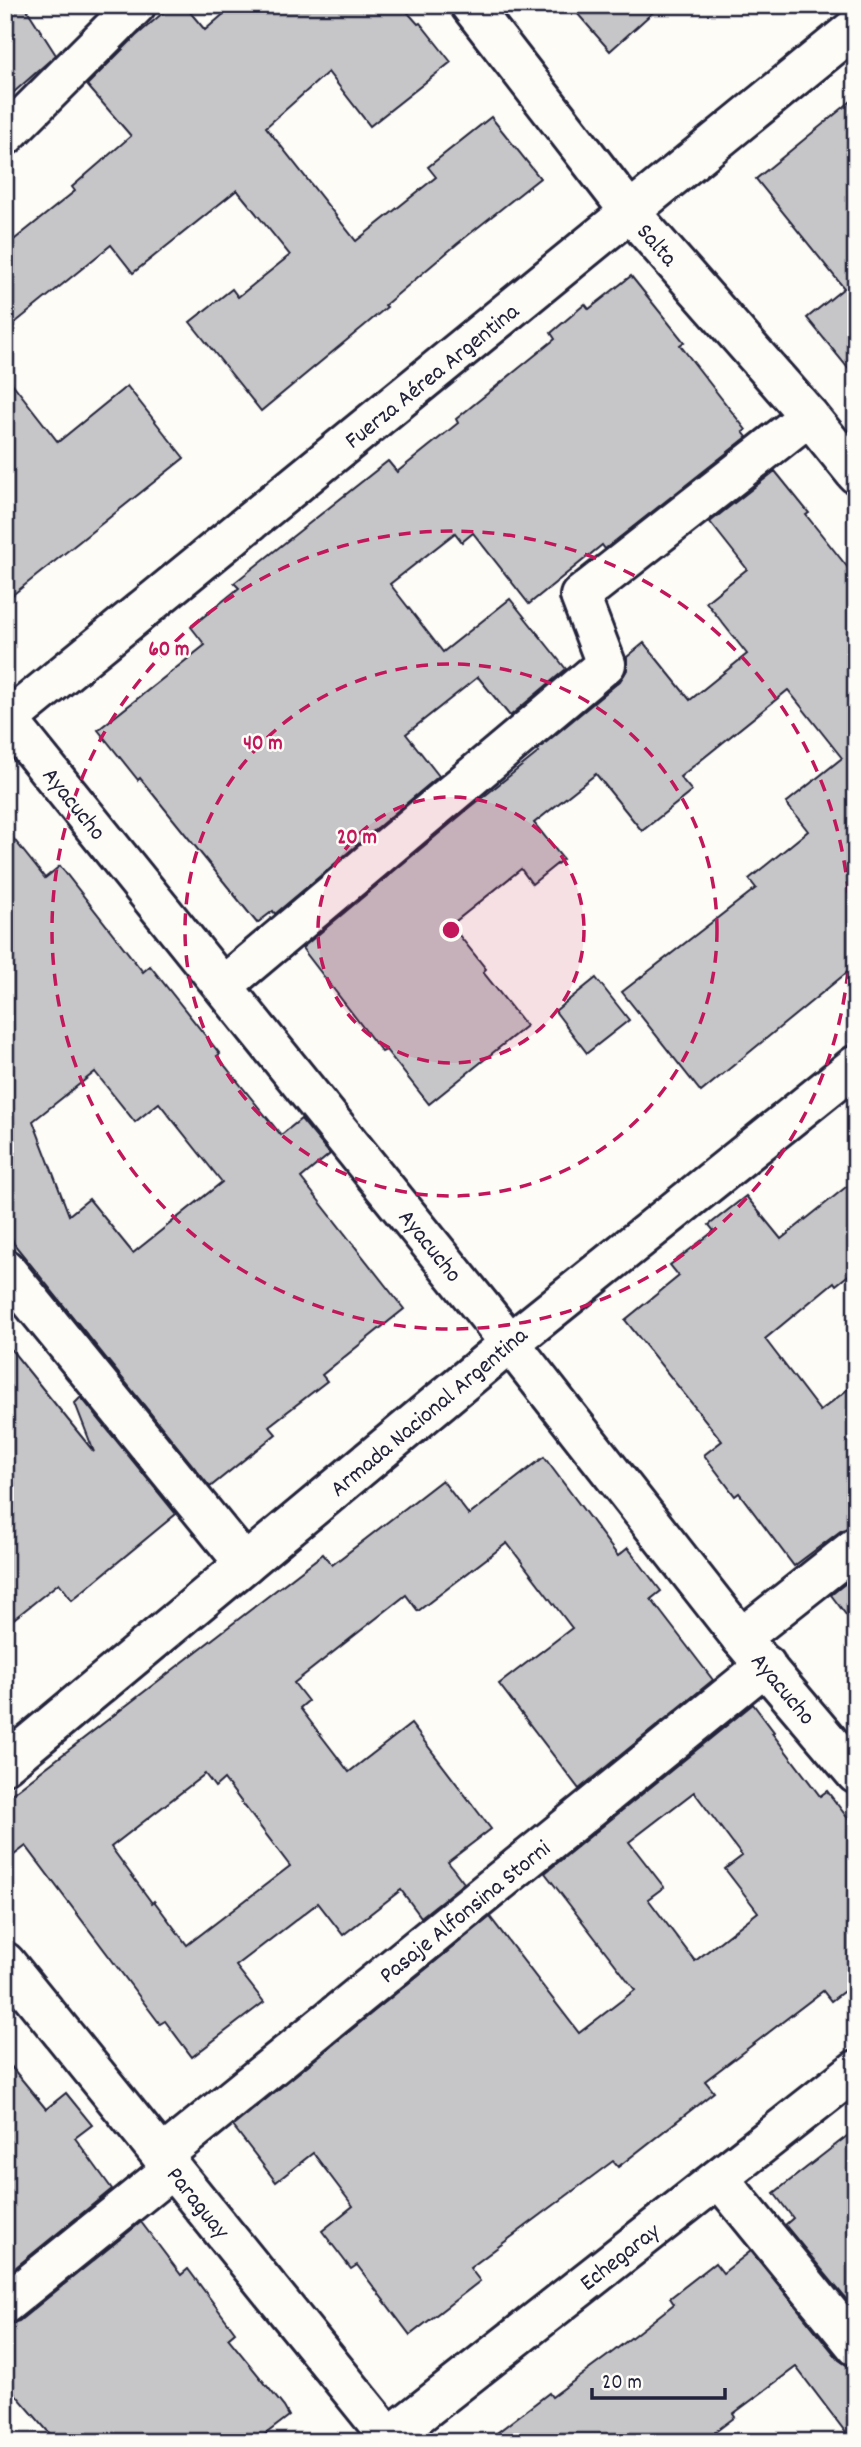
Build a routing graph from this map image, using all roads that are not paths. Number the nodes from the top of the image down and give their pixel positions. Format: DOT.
graph roads {
  1 [pos="136,5"];
  2 [pos="470,5"];
  3 [pos="856,27"];
  4 [pos="5,136"];
  5 [pos="630,212"];
  6 [pos="809,416"];
  7 [pos="856,474"];
  8 [pos="6,719"];
  9 [pos="223,986"];
  10 [pos="856,1065"];
  11 [pos="5,1269"];
  12 [pos="510,1343"];
  13 [pos="856,1547"];
  14 [pos="245,1563"];
  15 [pos="753,1652"];
  16 [pos="5,1764"];
  17 [pos="856,1774"];
  18 [pos="5,1962"];
  19 [pos="856,2070"];
  20 [pos="167,2163"];
  21 [pos="719,2178"];
  22 [pos="5,2304"];
  23 [pos="856,2346"];
  24 [pos="388,2440"];
  1 -- 4 [label="street"];
  2 -- 5 [label="street, Salta"];
  3 -- 5 [label="street, Fuerza Aérea Argentina"];
  5 -- 6 [label="street, Salta"];
  5 -- 8 [label="street, Fuerza Aérea Argentina"];
  6 -- 7 [label="street, Salta"];
  6 -- 9 [label="street"];
  8 -- 9 [label="street, Ayacucho"];
  9 -- 12 [label="street, Ayacucho"];
  10 -- 12 [label="street, Armada Nacional Argentina"];
  11 -- 14 [label="street"];
  12 -- 14 [label="street, Armada Nacional Argentina"];
  12 -- 15 [label="street, Ayacucho"];
  13 -- 15 [label="street, Pasaje Alfonsina Storni"];
  14 -- 16 [label="street, Armada Nacional Argentina"];
  15 -- 17 [label="street, Ayacucho"];
  15 -- 20 [label="street, Pasaje Alfonsina Storni"];
  18 -- 20 [label="street, Paraguay"];
  19 -- 21 [label="street, Echegaray"];
  20 -- 22 [label="street, Pasaje Alfonsina Storni"];
  20 -- 24 [label="street, Paraguay"];
  21 -- 23 [label="street"];
  21 -- 24 [label="street, Echegaray"];
}
